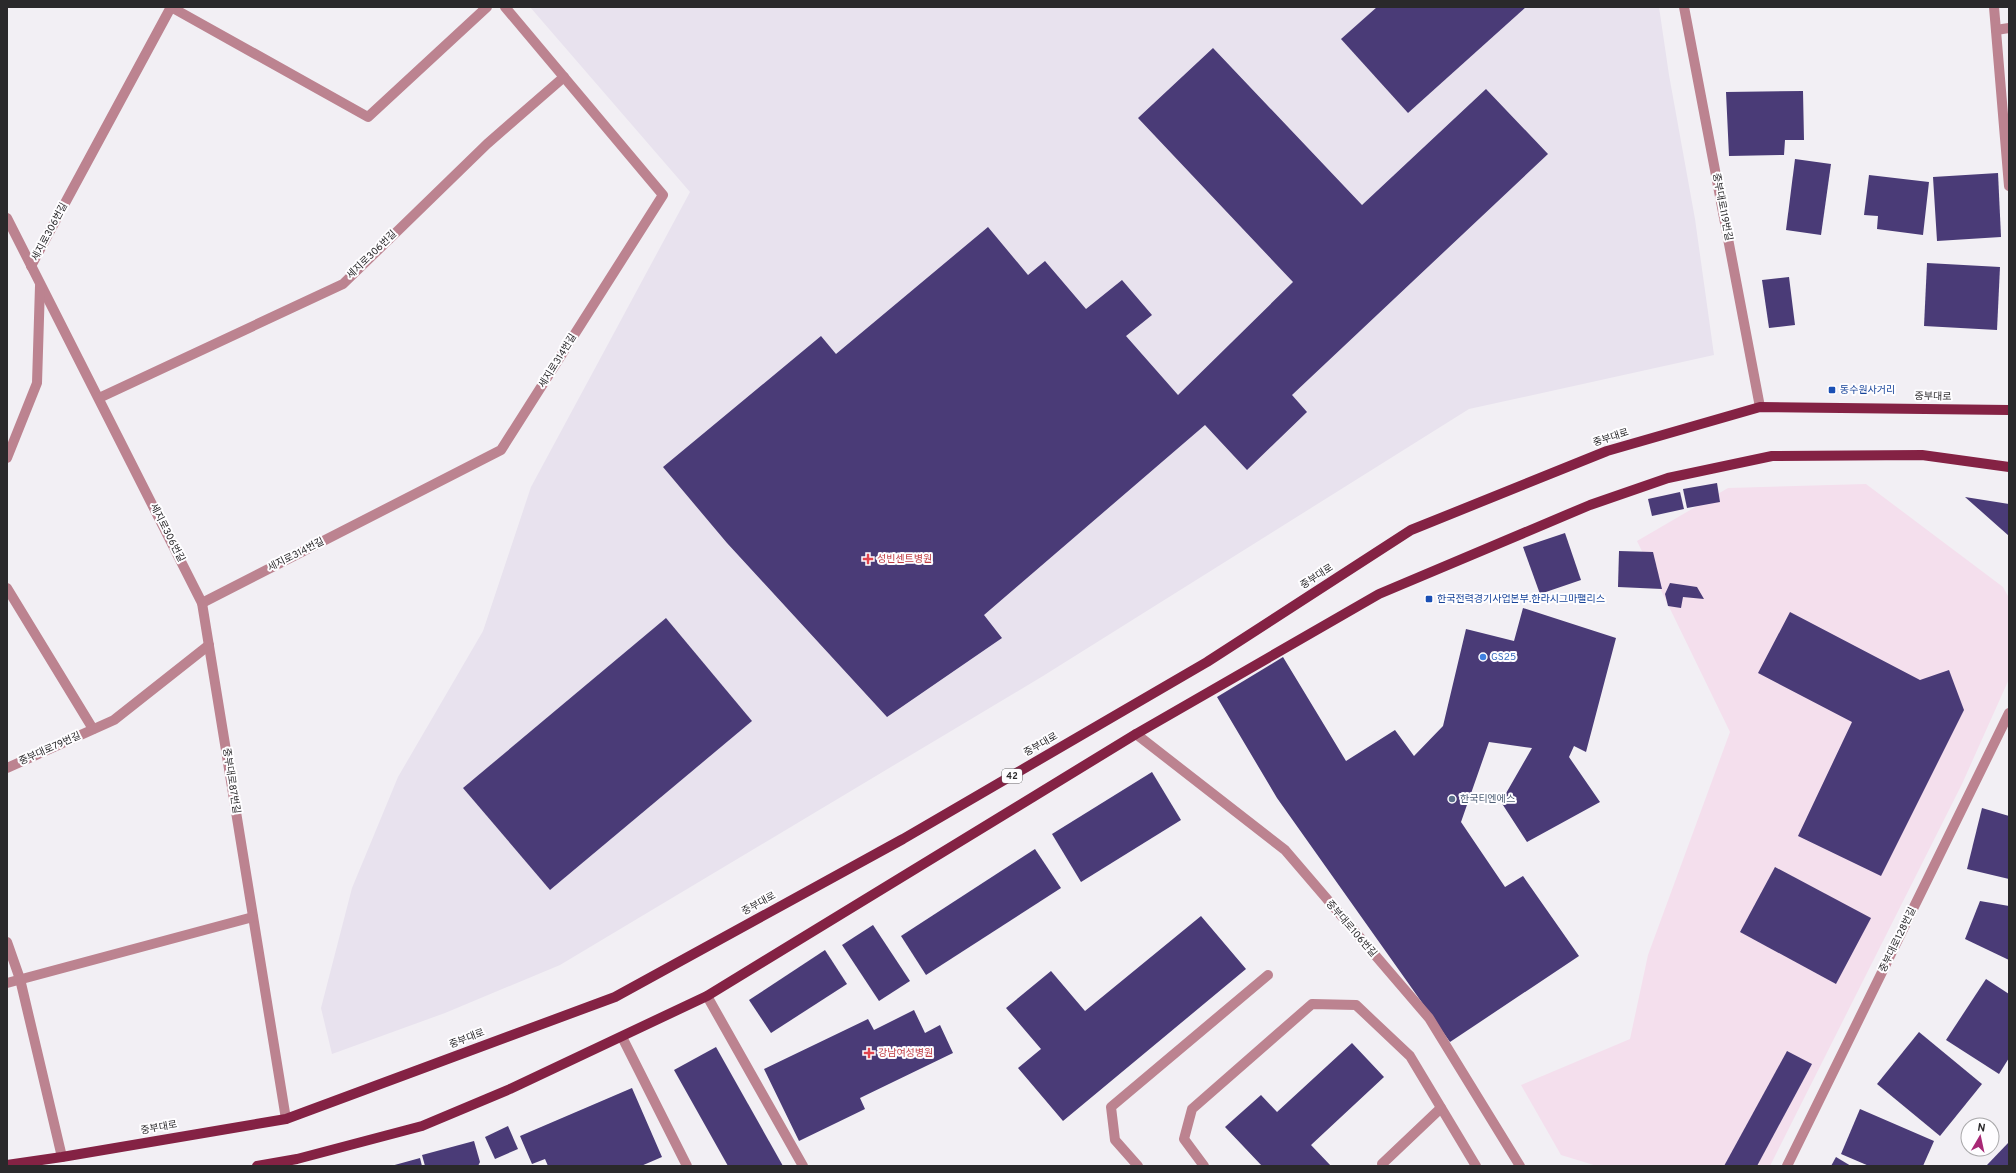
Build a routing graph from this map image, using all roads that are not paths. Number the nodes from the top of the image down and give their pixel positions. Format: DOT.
graph roads {
  1 [pos="171,7"];
  2 [pos="487,7"];
  3 [pos="505,7"];
  4 [pos="1684,7"];
  5 [pos="1994,7"];
  6 [pos="2009,28"];
  7 [pos="1996,30"];
  8 [pos="564,77"];
  9 [pos="2009,186"];
  10 [pos="7,218"];
  11 [pos="31,266"];
  12 [pos="40,284"];
  13 [pos="99,398"];
  14 [pos="1760,407"];
  15 [pos="2009,410"];
  16 [pos="7,458"];
  17 [pos="2009,467"];
  18 [pos="7,588"];
  19 [pos="202,603"];
  20 [pos="209,645"];
  21 [pos="2009,713"];
  22 [pos="93,729"];
  23 [pos="1136,734"];
  24 [pos="7,768"];
  25 [pos="253,917"];
  26 [pos="7,942"];
  27 [pos="1268,975"];
  28 [pos="20,979"];
  29 [pos="7,982"];
  30 [pos="707,996"];
  31 [pos="622,1037"];
  32 [pos="1441,1108"];
  33 [pos="286,1119"];
  34 [pos="62,1157"];
  35 [pos="298,1163"];
  36 [pos="1382,1164"];
  37 [pos="7,1165"];
  38 [pos="257,1166"];
  39 [pos="687,1166"];
  40 [pos="803,1166"];
  41 [pos="1138,1166"];
  42 [pos="1204,1166"];
  43 [pos="1476,1166"];
  44 [pos="1520,1166"];
  45 [pos="1788,1166"];
  1 -- 2 [label="street"];
  1 -- 11 [label="street, 세지로306번길"];
  3 -- 8 [label="street, 세지로314번길"];
  4 -- 14 [label="street, 중부대로119번길"];
  5 -- 7 [label="street"];
  6 -- 7 [label="street"];
  7 -- 9 [label="street"];
  8 -- 13 [label="street, 세지로306번길"];
  8 -- 19 [label="street, 세지로314번길"];
  10 -- 11 [label="street, 세지로306번길"];
  11 -- 12 [label="street, 세지로306번길"];
  12 -- 13 [label="street, 세지로306번길"];
  12 -- 16 [label="street"];
  13 -- 19 [label="street, 세지로306번길"];
  14 -- 15 [label="main road, 중부대로 / 42"];
  14 -- 33 [label="main road, 중부대로 / 42"];
  17 -- 23 [label="main road"];
  18 -- 22 [label="street"];
  19 -- 20 [label="street, 중부대로87번길"];
  20 -- 22 [label="street"];
  20 -- 25 [label="street, 중부대로87번길"];
  21 -- 45 [label="street, 중부대로128번길"];
  22 -- 24 [label="street, 중부대로79번길"];
  23 -- 30 [label="main road"];
  23 -- 44 [label="street, 중부대로106번길"];
  25 -- 28 [label="street"];
  25 -- 33 [label="street, 중부대로87번길"];
  26 -- 28 [label="street"];
  27 -- 41 [label="street"];
  28 -- 29 [label="street"];
  28 -- 34 [label="street"];
  30 -- 31 [label="main road"];
  30 -- 40 [label="street"];
  31 -- 35 [label="main road"];
  31 -- 39 [label="street"];
  32 -- 36 [label="street"];
  32 -- 42 [label="street"];
  32 -- 43 [label="street"];
  33 -- 34 [label="main road, 중부대로 / 42"];
  34 -- 37 [label="main road, 중부대로 / 42"];
  35 -- 38 [label="main road"];
}
